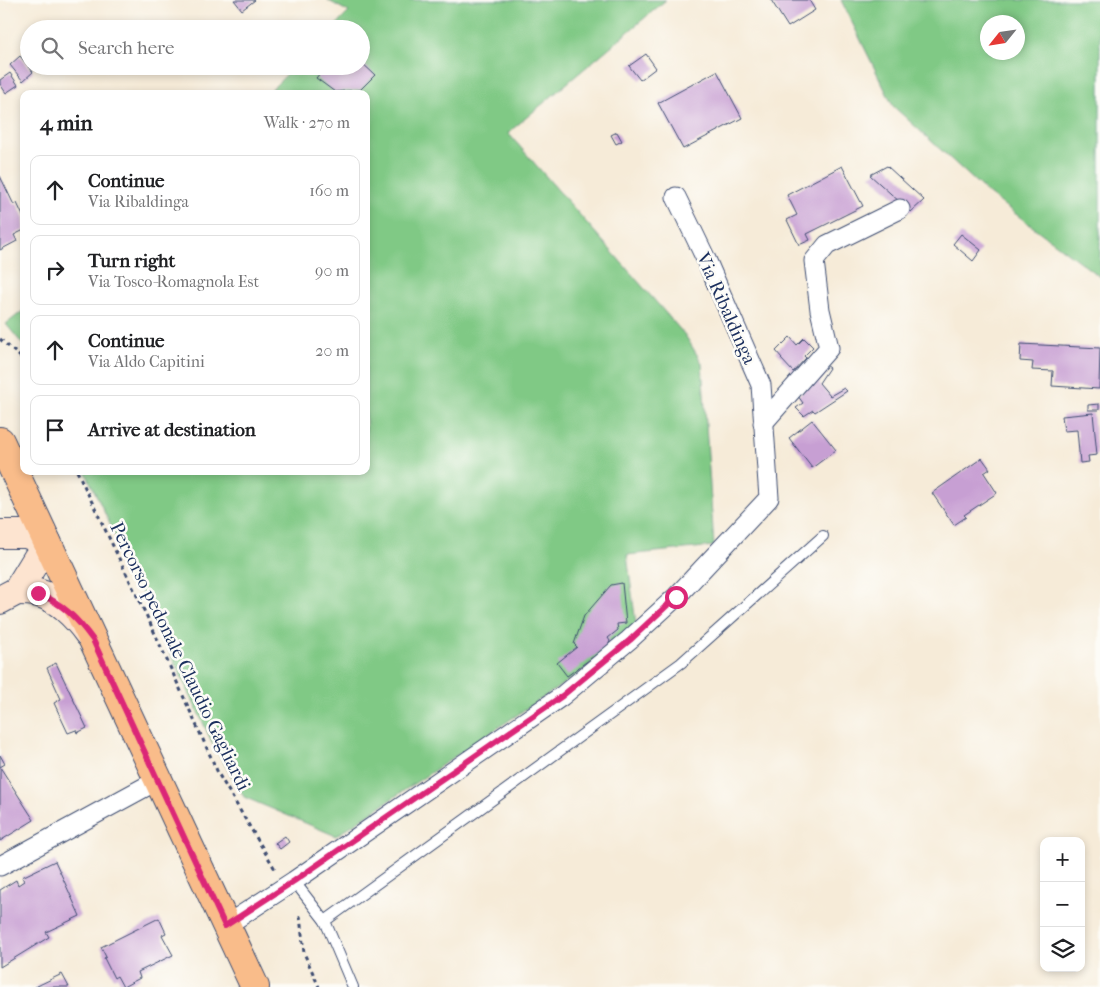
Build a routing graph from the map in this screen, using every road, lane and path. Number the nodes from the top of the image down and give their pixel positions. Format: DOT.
graph roads {
  1 [pos="676,197"];
  2 [pos="900,209"];
  3 [pos="0,339"];
  4 [pos="20,355"];
  5 [pos="764,423"];
  6 [pos="0,441"];
  7 [pos="79,475"];
  8 [pos="0,534"];
  9 [pos="823,536"];
  10 [pos="47,542"];
  11 [pos="9,595"];
  12 [pos="93,640"];
  13 [pos="158,780"];
  14 [pos="0,866"];
  15 [pos="290,884"];
  16 [pos="325,921"];
  17 [pos="225,926"];
  18 [pos="255,987"];
  19 [pos="319,987"];
  20 [pos="353,987"];
  1 -- 5 [label="street, Via Ribaldinga"];
  2 -- 5 [label="street"];
  3 -- 4 [label="path"];
  5 -- 15 [label="street, Via Ribaldinga"];
  6 -- 10 [label="main road"];
  7 -- 15 [label="path, Percorso pedonale Claudio Gagliardi"];
  8 -- 10 [label="main road"];
  9 -- 16 [label="lane"];
  10 -- 11 [label="main road"];
  10 -- 12 [label="main road"];
  11 -- 12 [label="main road"];
  12 -- 13 [label="main road"];
  13 -- 14 [label="street"];
  13 -- 17 [label="main road"];
  15 -- 16 [label="lane"];
  15 -- 17 [label="street, Via Ribaldinga"];
  15 -- 19 [label="path, Percorso pedonale Claudio Gagliardi"];
  16 -- 20 [label="lane"];
  17 -- 18 [label="main road"];
}
